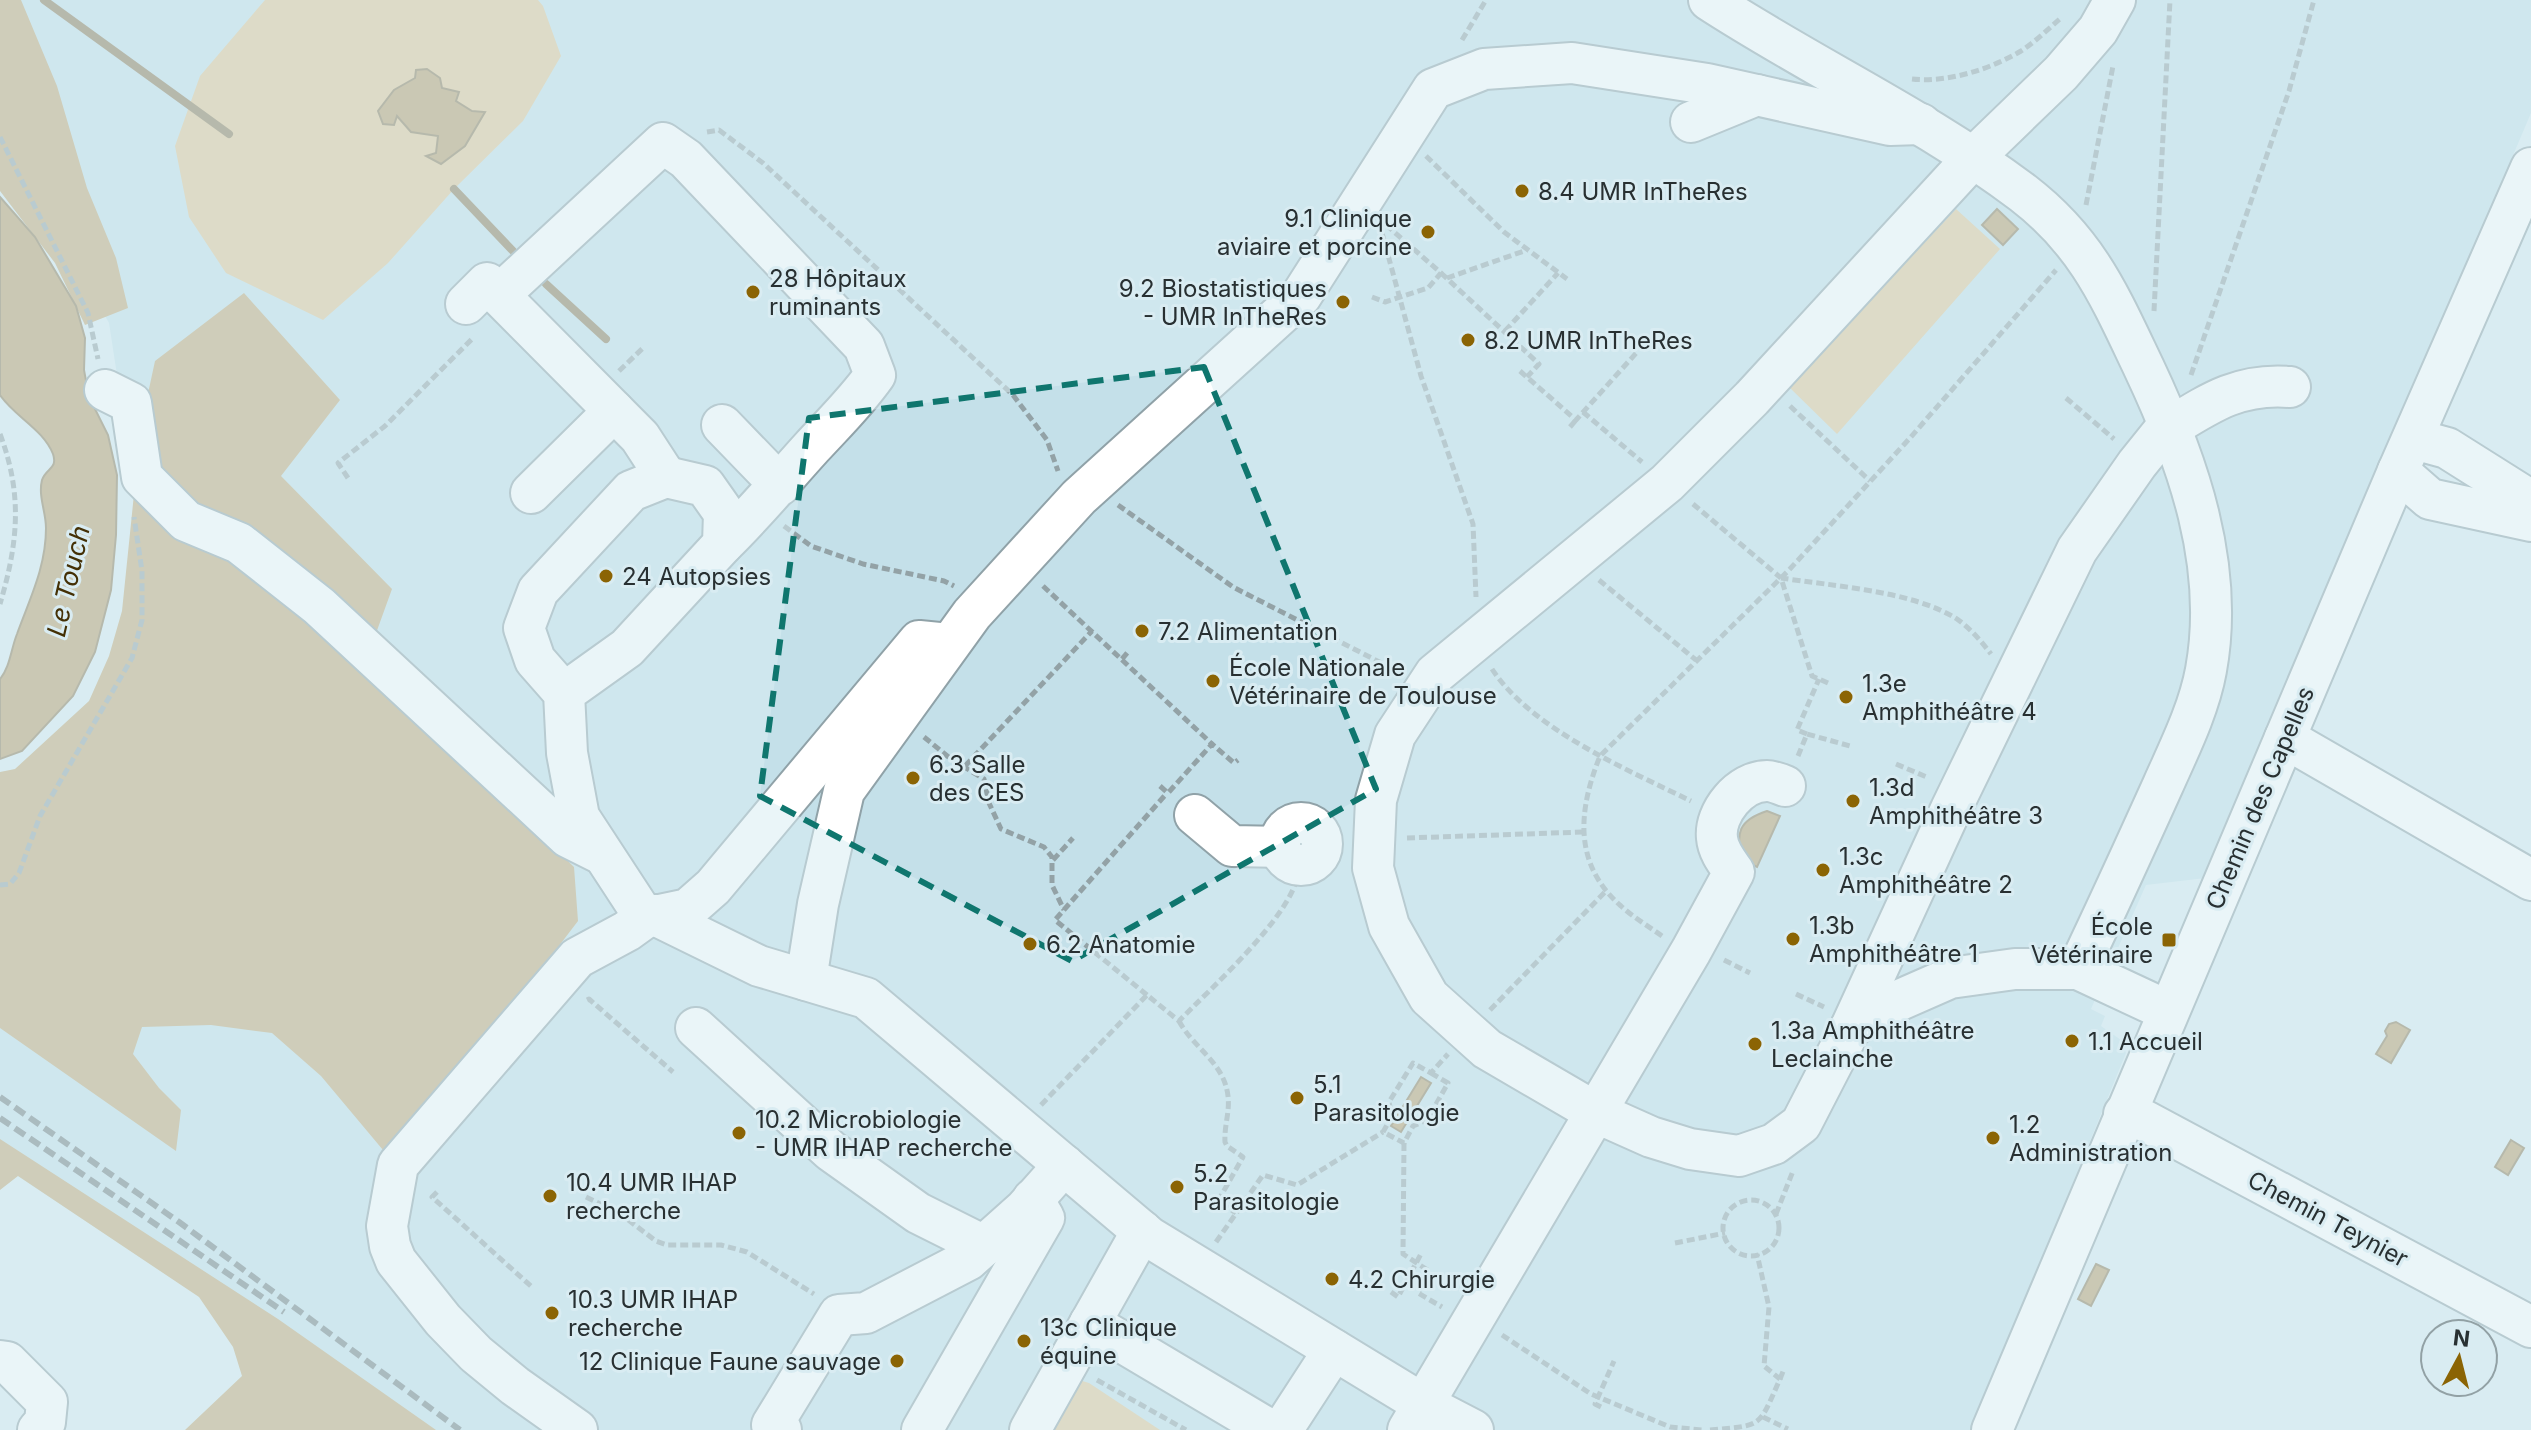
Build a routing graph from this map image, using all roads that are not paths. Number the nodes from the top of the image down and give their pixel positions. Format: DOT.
graph roads {
  1 [pos="1709,0"];
  2 [pos="2095,13"];
  3 [pos="1757,95"];
  4 [pos="1691,122"];
  5 [pos="1921,124"];
  6 [pos="1973,158"];
  7 [pos="2531,168"];
  8 [pos="2290,387"];
  9 [pos="105,390"];
  10 [pos="614,411"];
  11 [pos="722,425"];
  12 [pos="2170,425"];
  13 [pos="2406,455"];
  14 [pos="666,477"];
  15 [pos="531,493"];
  16 [pos="770,497"];
  17 [pos="2531,501"];
  18 [pos="2531,509"];
  19 [pos="2531,521"];
  20 [pos="723,544"];
  21 [pos="949,644"];
  22 [pos="564,693"];
  23 [pos="2285,738"];
  24 [pos="1790,774"];
  25 [pos="1181,804"];
  26 [pos="1374,843"];
  27 [pos="605,856"];
  28 [pos="2531,880"];
  29 [pos="650,916"];
  30 [pos="2078,969"];
  31 [pos="806,980"];
  32 [pos="2168,1011"];
  33 [pos="1851,1027"];
  34 [pos="696,1028"];
  35 [pos="1595,1112"];
  36 [pos="2124,1114"];
  37 [pos="1064,1165"];
  38 [pos="1033,1199"];
  39 [pos="1142,1231"];
  40 [pos="984,1246"];
  41 [pos="1090,1323"];
  42 [pos="2531,1327"];
  43 [pos="1334,1350"];
  44 [pos="0,1361"];
  45 [pos="1416,1417"];
  46 [pos="38,1430"];
  47 [pos="577,1430"];
  48 [pos="781,1430"];
  49 [pos="922,1430"];
  50 [pos="1030,1430"];
  51 [pos="1270,1430"];
  52 [pos="1282,1430"];
  53 [pos="1473,1430"];
  54 [pos="1992,1430"];
  1 -- 5 [label="street"];
  2 -- 6 [label="street"];
  3 -- 4 [label="street"];
  3 -- 5 [label="street"];
  3 -- 21 [label="street"];
  5 -- 6 [label="street"];
  6 -- 12 [label="street"];
  6 -- 26 [label="street"];
  7 -- 13 [label="street, Chemin des Capelles"];
  8 -- 12 [label="street"];
  9 -- 27 [label="street"];
  10 -- 14 [label="street"];
  10 -- 15 [label="street"];
  10 -- 16 [label="street"];
  11 -- 16 [label="street"];
  12 -- 30 [label="street"];
  12 -- 33 [label="street"];
  13 -- 17 [label="street"];
  13 -- 18 [label="street"];
  13 -- 19 [label="street"];
  13 -- 23 [label="street, Chemin des Capelles"];
  14 -- 20 [label="street"];
  14 -- 22 [label="street"];
  16 -- 20 [label="street"];
  20 -- 22 [label="street"];
  21 -- 29 [label="street"];
  21 -- 31 [label="street"];
  22 -- 27 [label="street"];
  23 -- 28 [label="street"];
  23 -- 32 [label="street, Chemin des Capelles"];
  24 -- 35 [label="street"];
  25 -- 26 [label="street"];
  26 -- 35 [label="street"];
  27 -- 29 [label="street"];
  29 -- 31 [label="street"];
  29 -- 47 [label="street"];
  30 -- 32 [label="street"];
  30 -- 33 [label="street"];
  31 -- 37 [label="street"];
  32 -- 36 [label="street, Chemin des Capelles"];
  33 -- 35 [label="street"];
  34 -- 40 [label="street"];
  35 -- 45 [label="street"];
  36 -- 42 [label="street, Chemin Teynier"];
  36 -- 54 [label="street, Chemin des Capelles"];
  37 -- 38 [label="street"];
  37 -- 39 [label="street"];
  38 -- 40 [label="street"];
  38 -- 49 [label="street"];
  39 -- 41 [label="street"];
  39 -- 43 [label="street"];
  40 -- 48 [label="street"];
  41 -- 50 [label="street"];
  41 -- 51 [label="street"];
  43 -- 45 [label="street"];
  43 -- 52 [label="street"];
  44 -- 46 [label="street"];
  45 -- 53 [label="street"];
}
